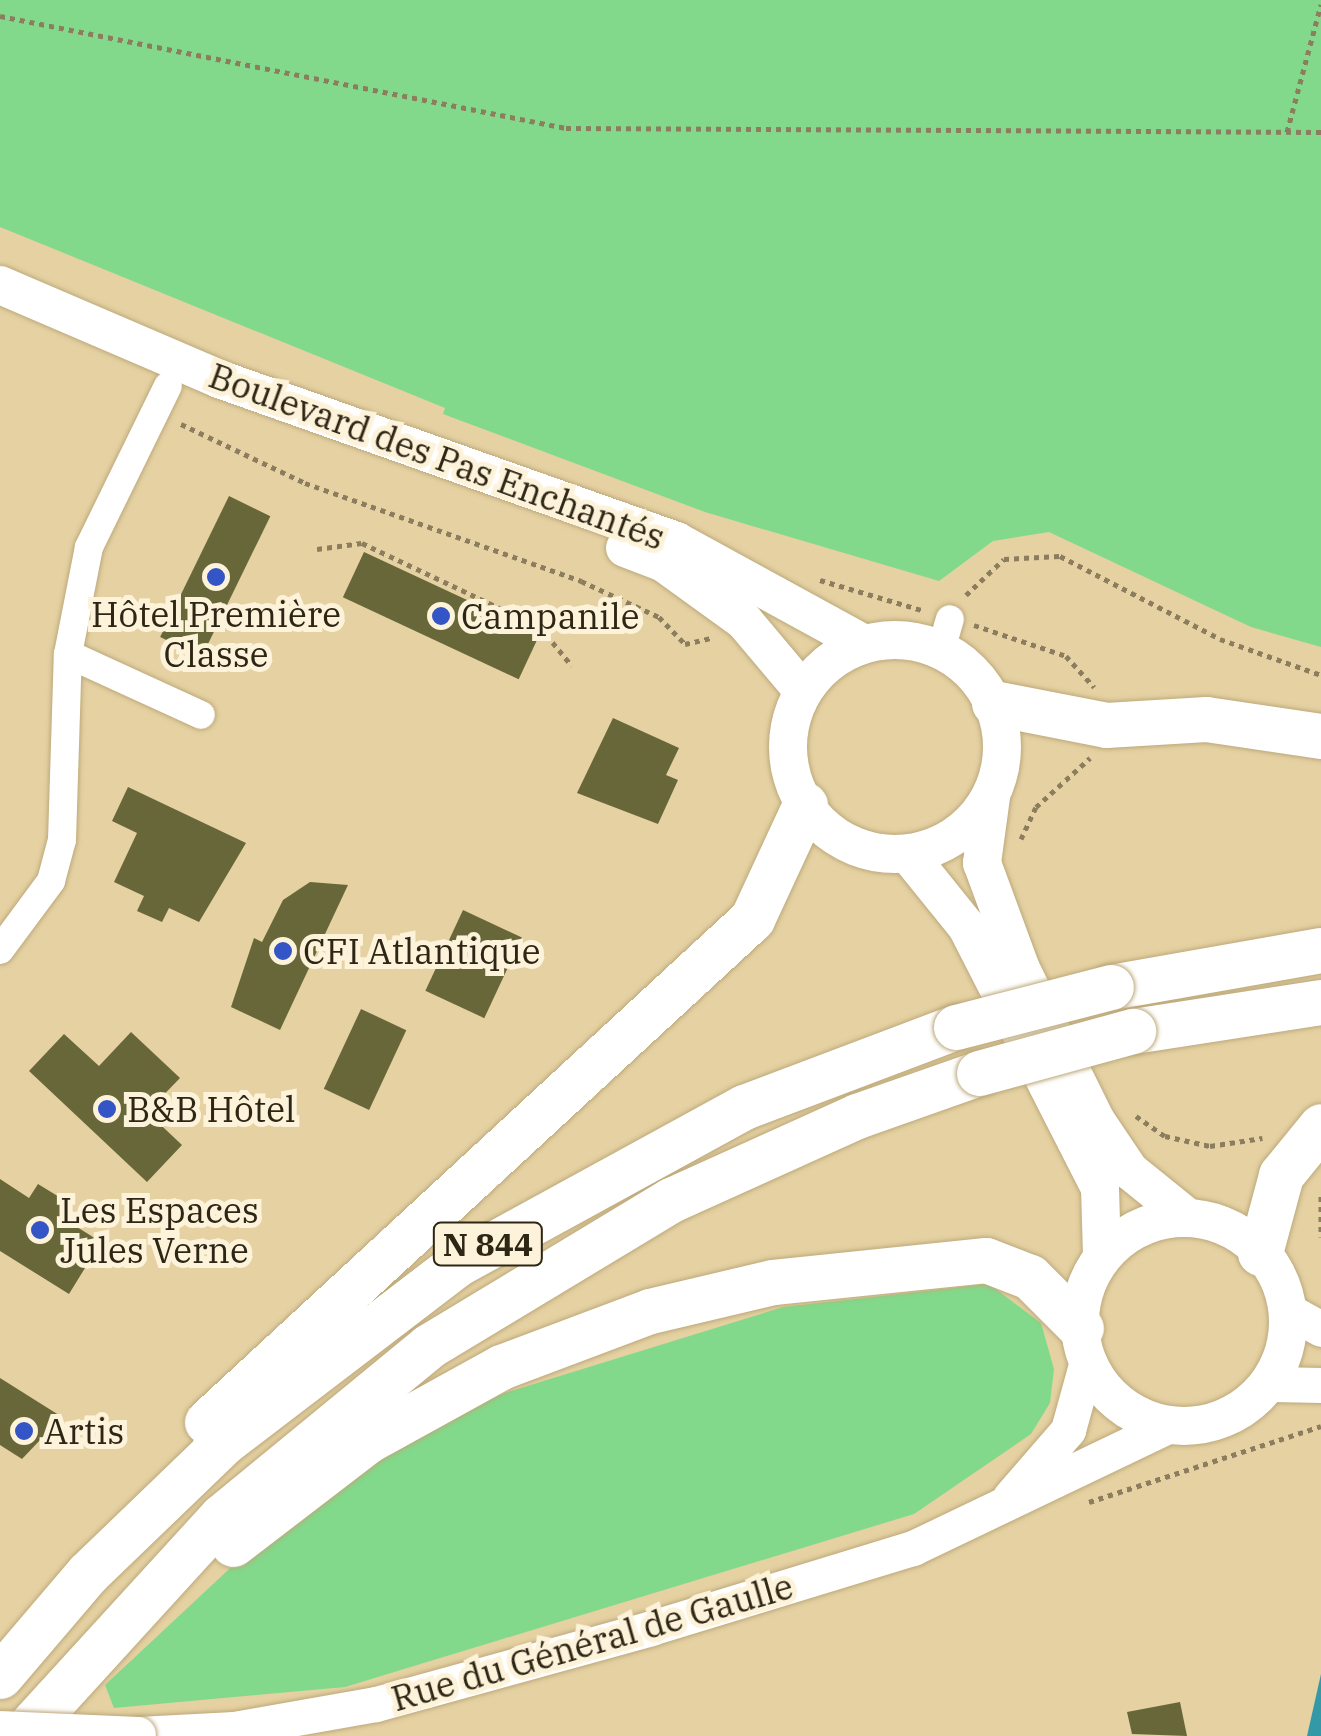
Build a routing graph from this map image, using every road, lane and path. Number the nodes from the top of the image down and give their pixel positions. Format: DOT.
graph roads {
  1 [pos="1321,4"];
  2 [pos="0,16"];
  3 [pos="1286,132"];
  4 [pos="1321,132"];
  5 [pos="0,286"];
  6 [pos="0,314"];
  7 [pos="163,397"];
  8 [pos="317,549"];
  9 [pos="744,621"];
  10 [pos="946,634"];
  11 [pos="864,644"];
  12 [pos="68,654"];
  13 [pos="572,666"];
  14 [pos="1321,675"];
  15 [pos="803,691"];
  16 [pos="994,704"];
  17 [pos="201,714"];
  18 [pos="1106,725"];
  19 [pos="1321,736"];
  20 [pos="991,797"];
  21 [pos="804,805"];
  22 [pos="908,854"];
  23 [pos="0,950"];
  24 [pos="1321,950"];
  25 [pos="1321,1002"];
  26 [pos="1321,1126"];
  27 [pos="1321,1196"];
  28 [pos="1182,1213"];
  29 [pos="1321,1237"];
  30 [pos="1260,1253"];
  31 [pos="1102,1255"];
  32 [pos="1287,1310"];
  33 [pos="1321,1329"];
  34 [pos="1084,1344"];
  35 [pos="1273,1384"];
  36 [pos="1321,1385"];
  37 [pos="1166,1427"];
  38 [pos="995,1512"];
  39 [pos="88,1572"];
  40 [pos="138,1599"];
  41 [pos="0,1676"];
  42 [pos="0,1728"];
  43 [pos="138,1734"];
  44 [pos="20,1736"];
  1 -- 3 [label="path"];
  2 -- 3 [label="path"];
  3 -- 4 [label="path"];
  5 -- 11 [label="main road, Boulevard des Pas Enchantés"];
  6 -- 7 [label="main road, Boulevard des Pas Enchantés"];
  7 -- 9 [label="main road, Boulevard des Pas Enchantés"];
  7 -- 9 [label="path"];
  7 -- 12 [label="street"];
  8 -- 13 [label="path"];
  9 -- 15 [label="main road, Boulevard des Pas Enchantés"];
  10 -- 11 [label="main road"];
  10 -- 14 [label="path"];
  10 -- 16 [label="main road"];
  10 -- 18 [label="path"];
  11 -- 15 [label="main road"];
  12 -- 17 [label="street"];
  12 -- 23 [label="street"];
  15 -- 21 [label="main road"];
  16 -- 18 [label="highway"];
  16 -- 20 [label="main road"];
  18 -- 19 [label="highway"];
  20 -- 22 [label="main road"];
  20 -- 28 [label="main road"];
  21 -- 22 [label="main road"];
  21 -- 39 [label="highway"];
  22 -- 31 [label="main road"];
  24 -- 39 [label="highway, N 844, bridge"];
  25 -- 40 [label="highway, N 844, bridge"];
  26 -- 30 [label="highway"];
  27 -- 29 [label="path"];
  28 -- 30 [label="main road"];
  28 -- 31 [label="main road"];
  30 -- 32 [label="main road"];
  31 -- 34 [label="main road"];
  32 -- 33 [label="street"];
  32 -- 35 [label="main road"];
  34 -- 37 [label="main road"];
  34 -- 38 [label="street, Rue du Général de Gaulle"];
  34 -- 40 [label="highway"];
  35 -- 36 [label="street"];
  35 -- 37 [label="main road"];
  37 -- 38 [label="street, Rue du Général de Gaulle"];
  38 -- 43 [label="street, Rue du Général de Gaulle"];
  39 -- 41 [label="highway, N 844"];
  40 -- 44 [label="highway, N 844"];
  42 -- 43 [label="street, Rue du Général de Gaulle, bridge"];
}
